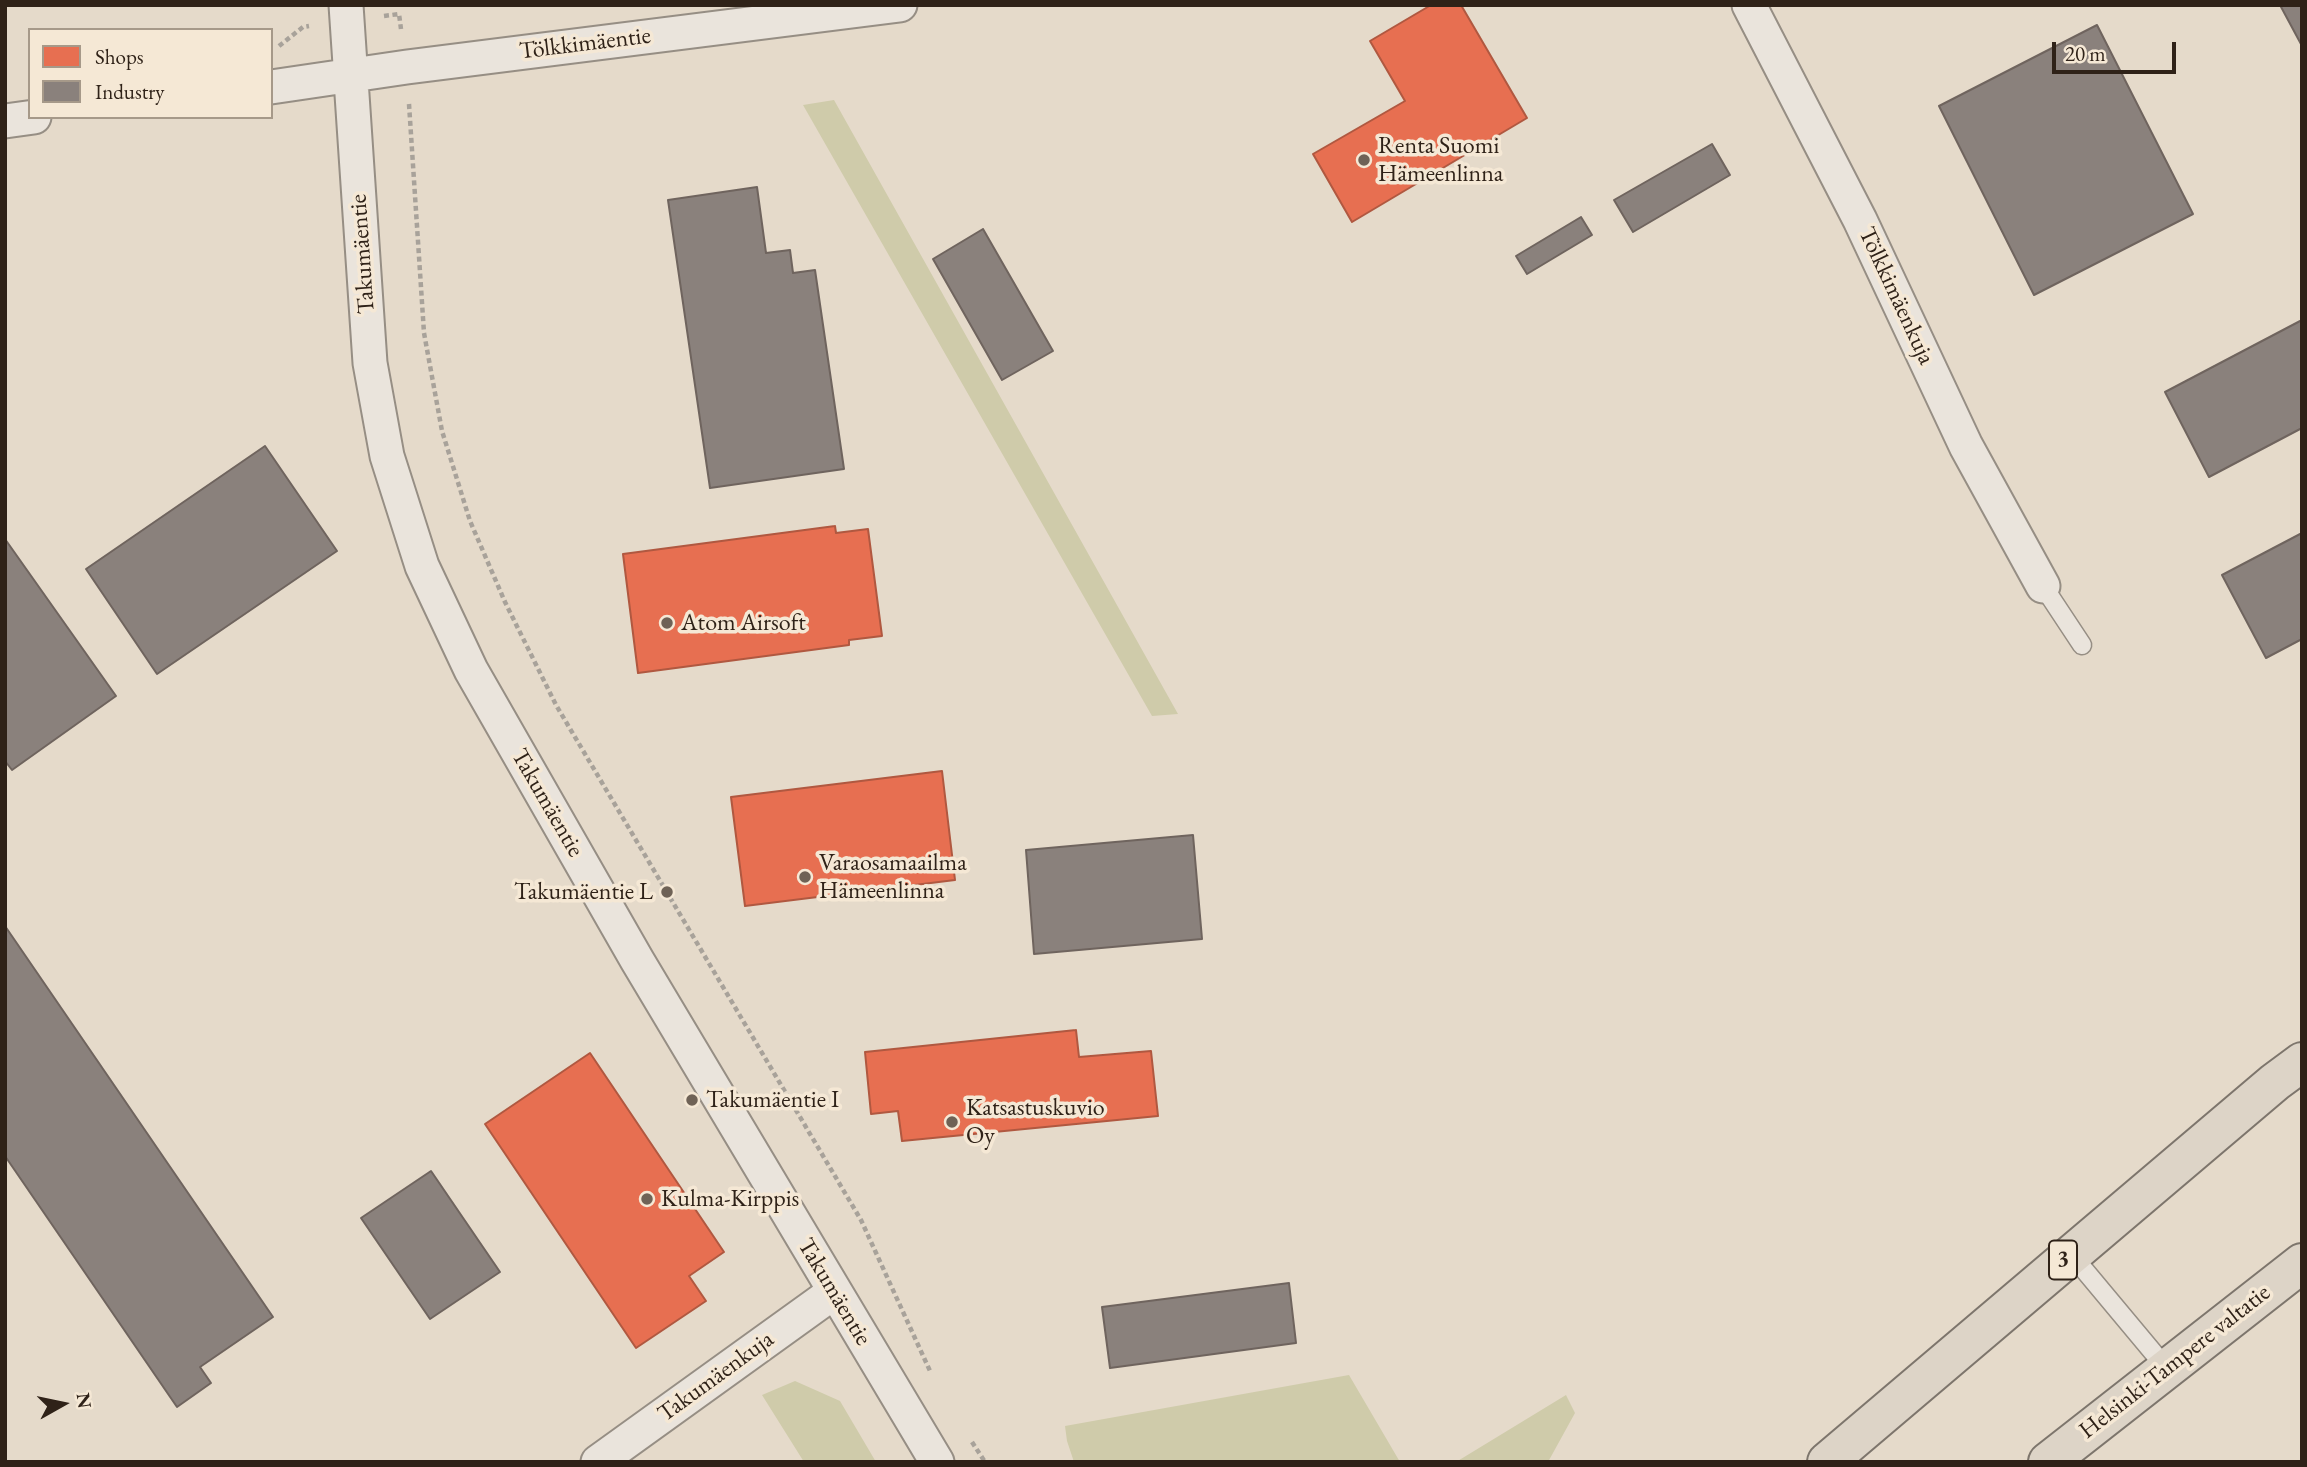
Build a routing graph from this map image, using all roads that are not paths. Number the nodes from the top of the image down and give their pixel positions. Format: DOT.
graph roads {
  1 [pos="900,5"];
  2 [pos="1749,5"];
  3 [pos="346,13"];
  4 [pos="350,77"];
  5 [pos="273,87"];
  6 [pos="28,118"];
  7 [pos="5,121"];
  8 [pos="2043,586"];
  9 [pos="2081,645"];
  10 [pos="2302,1062"];
  11 [pos="2071,1254"];
  12 [pos="2302,1263"];
  13 [pos="834,1292"];
  14 [pos="2167,1369"];
  15 [pos="598,1462"];
  16 [pos="937,1462"];
  17 [pos="1826,1462"];
  18 [pos="2049,1462"];
  1 -- 4 [label="street, Tölkkimäentie"];
  2 -- 8 [label="street, Tölkkimäenkuja"];
  3 -- 4 [label="street, Takumäentie"];
  4 -- 5 [label="street, Tölkkimäentie"];
  4 -- 13 [label="street, Takumäentie"];
  6 -- 7 [label="street"];
  8 -- 9 [label="lane"];
  10 -- 11 [label="highway, 3"];
  11 -- 14 [label="lane"];
  11 -- 17 [label="highway, 3"];
  12 -- 14 [label="highway, Helsinki-Tampere valtatie"];
  13 -- 15 [label="street, Takumäenkuja"];
  13 -- 16 [label="street, Takumäentie"];
  14 -- 18 [label="highway, Helsinki-Tampere valtatie"];
}
